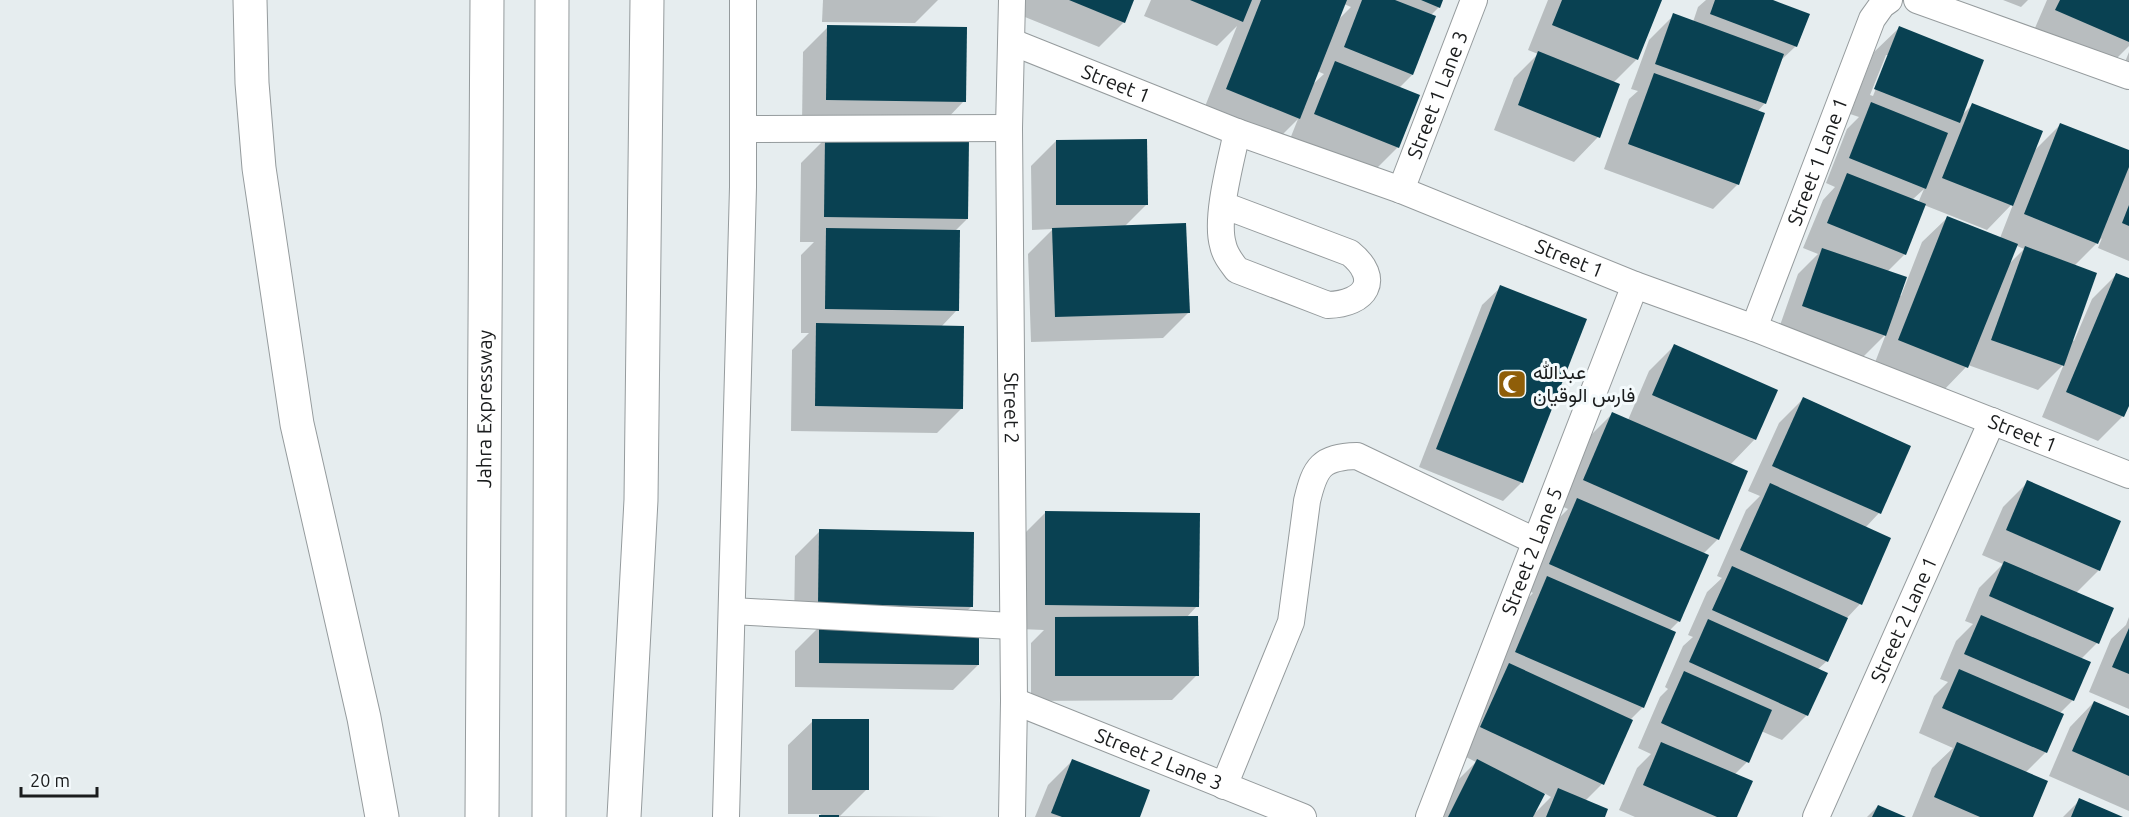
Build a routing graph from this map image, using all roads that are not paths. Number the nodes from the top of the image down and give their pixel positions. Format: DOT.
graph roads {
  1 [pos="234,0"];
  2 [pos="250,0"];
  3 [pos="487,0"];
  4 [pos="552,0"];
  5 [pos="647,0"];
  6 [pos="743,0"];
  7 [pos="1012,0"];
  8 [pos="1474,0"];
  9 [pos="1889,0"];
  10 [pos="1917,0"];
  11 [pos="1012,42"];
  12 [pos="2129,76"];
  13 [pos="252,83"];
  14 [pos="1010,128"];
  15 [pos="743,129"];
  16 [pos="1237,132"];
  17 [pos="1401,190"];
  18 [pos="1223,205"];
  19 [pos="1635,285"];
  20 [pos="1754,328"];
  21 [pos="1992,421"];
  22 [pos="2129,475"];
  23 [pos="1535,541"];
  24 [pos="732,611"];
  25 [pos="1012,626"];
  26 [pos="1014,701"];
  27 [pos="1224,786"];
  28 [pos="382,817"];
  29 [pos="482,817"];
  30 [pos="549,817"];
  31 [pos="624,817"];
  32 [pos="726,817"];
  33 [pos="1012,817"];
  34 [pos="1304,817"];
  35 [pos="1429,817"];
  36 [pos="1816,817"];
  1 -- 13 [label="highway"];
  2 -- 13 [label="highway"];
  3 -- 29 [label="highway, Jahra Expressway"];
  4 -- 30 [label="highway"];
  5 -- 31 [label="highway"];
  6 -- 15 [label="street"];
  7 -- 11 [label="street, Street 2"];
  8 -- 17 [label="street, Street 1 Lane 3"];
  9 -- 20 [label="street, Street 1 Lane 1"];
  10 -- 12 [label="street"];
  11 -- 14 [label="street, Street 2"];
  11 -- 16 [label="street, Street 1"];
  13 -- 28 [label="highway"];
  14 -- 15 [label="street"];
  14 -- 25 [label="street, Street 2"];
  15 -- 24 [label="street"];
  16 -- 17 [label="street, Street 1"];
  16 -- 18 [label="street"];
  17 -- 19 [label="street, Street 1"];
  18 -- 18 [label="street"];
  19 -- 20 [label="street, Street 1"];
  19 -- 23 [label="street, Street 2 Lane 5"];
  20 -- 21 [label="street, Street 1"];
  21 -- 22 [label="street, Street 1"];
  21 -- 36 [label="street, Street 2 Lane 1"];
  23 -- 27 [label="street"];
  23 -- 35 [label="street, Street 2 Lane 5"];
  24 -- 25 [label="street"];
  24 -- 32 [label="street"];
  25 -- 26 [label="street, Street 2"];
  26 -- 27 [label="street, Street 2 Lane 3"];
  26 -- 33 [label="street, Street 2"];
  27 -- 34 [label="street, Street 2 Lane 3"];
}
